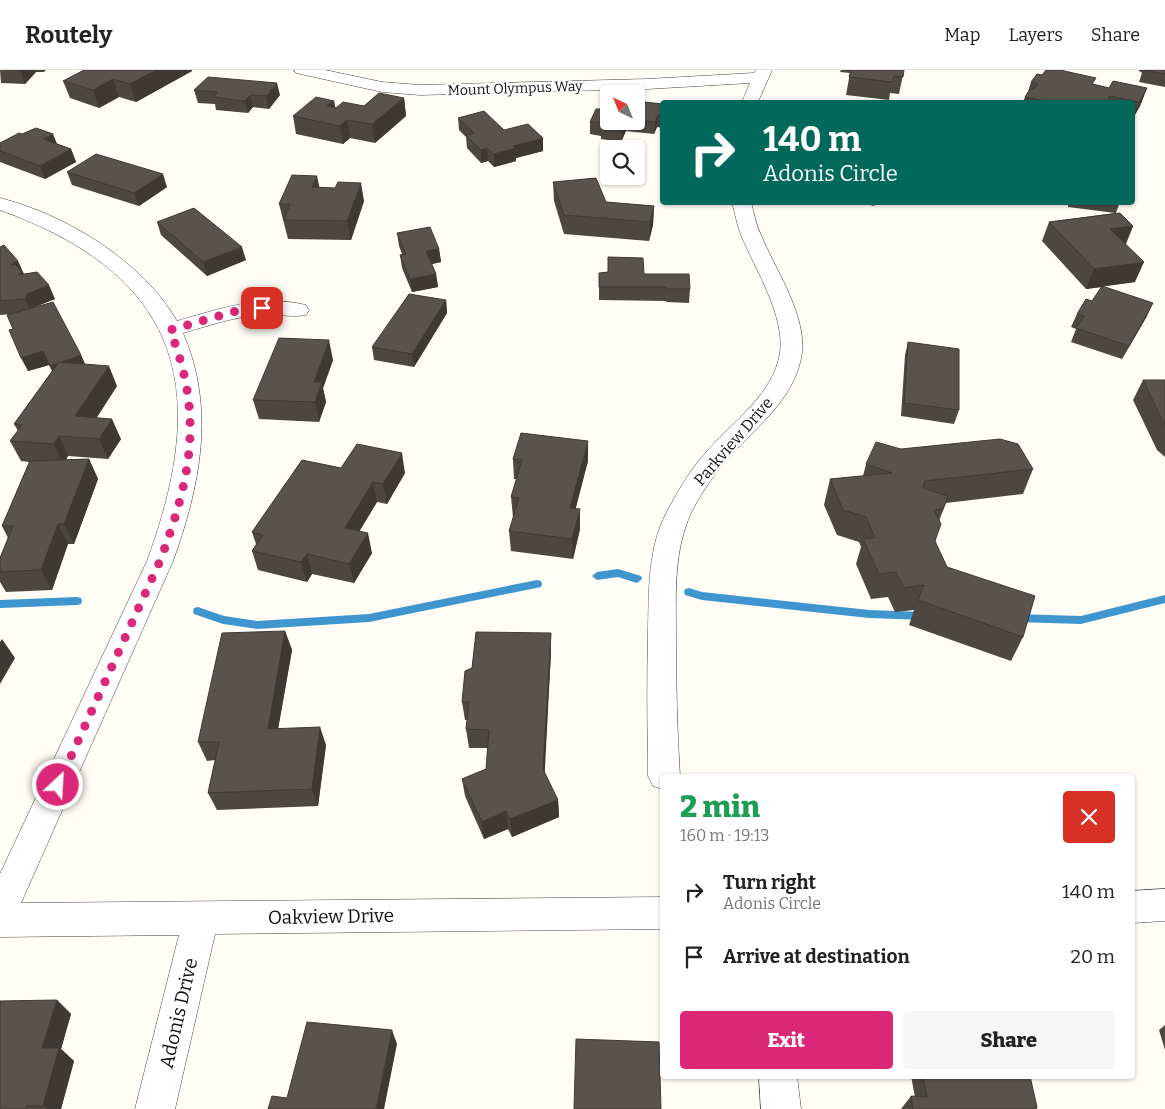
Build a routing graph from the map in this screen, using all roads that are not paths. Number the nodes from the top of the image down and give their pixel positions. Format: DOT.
graph roads {
  1 [pos="302,70"];
  2 [pos="762,74"];
  3 [pos="751,100"];
  4 [pos="0,204"];
  5 [pos="742,205"];
  6 [pos="298,310"];
  7 [pos="170,330"];
  8 [pos="664,774"];
  9 [pos="1165,905"];
  10 [pos="1135,907"];
  11 [pos="0,912"];
  12 [pos="660,913"];
  13 [pos="201,918"];
  14 [pos="0,920"];
  15 [pos="778,1079"];
  16 [pos="156,1109"];
  17 [pos="781,1109"];
  1 -- 2 [label="street, Mount Olympus Way"];
  2 -- 3 [label="street"];
  4 -- 7 [label="street"];
  5 -- 8 [label="street, Parkview Drive"];
  6 -- 7 [label="street"];
  7 -- 11 [label="street"];
  9 -- 10 [label="street"];
  12 -- 13 [label="street, Oakview Drive"];
  13 -- 14 [label="street, Oakview Drive"];
  13 -- 16 [label="street, Adonis Drive"];
  15 -- 17 [label="street"];
}
